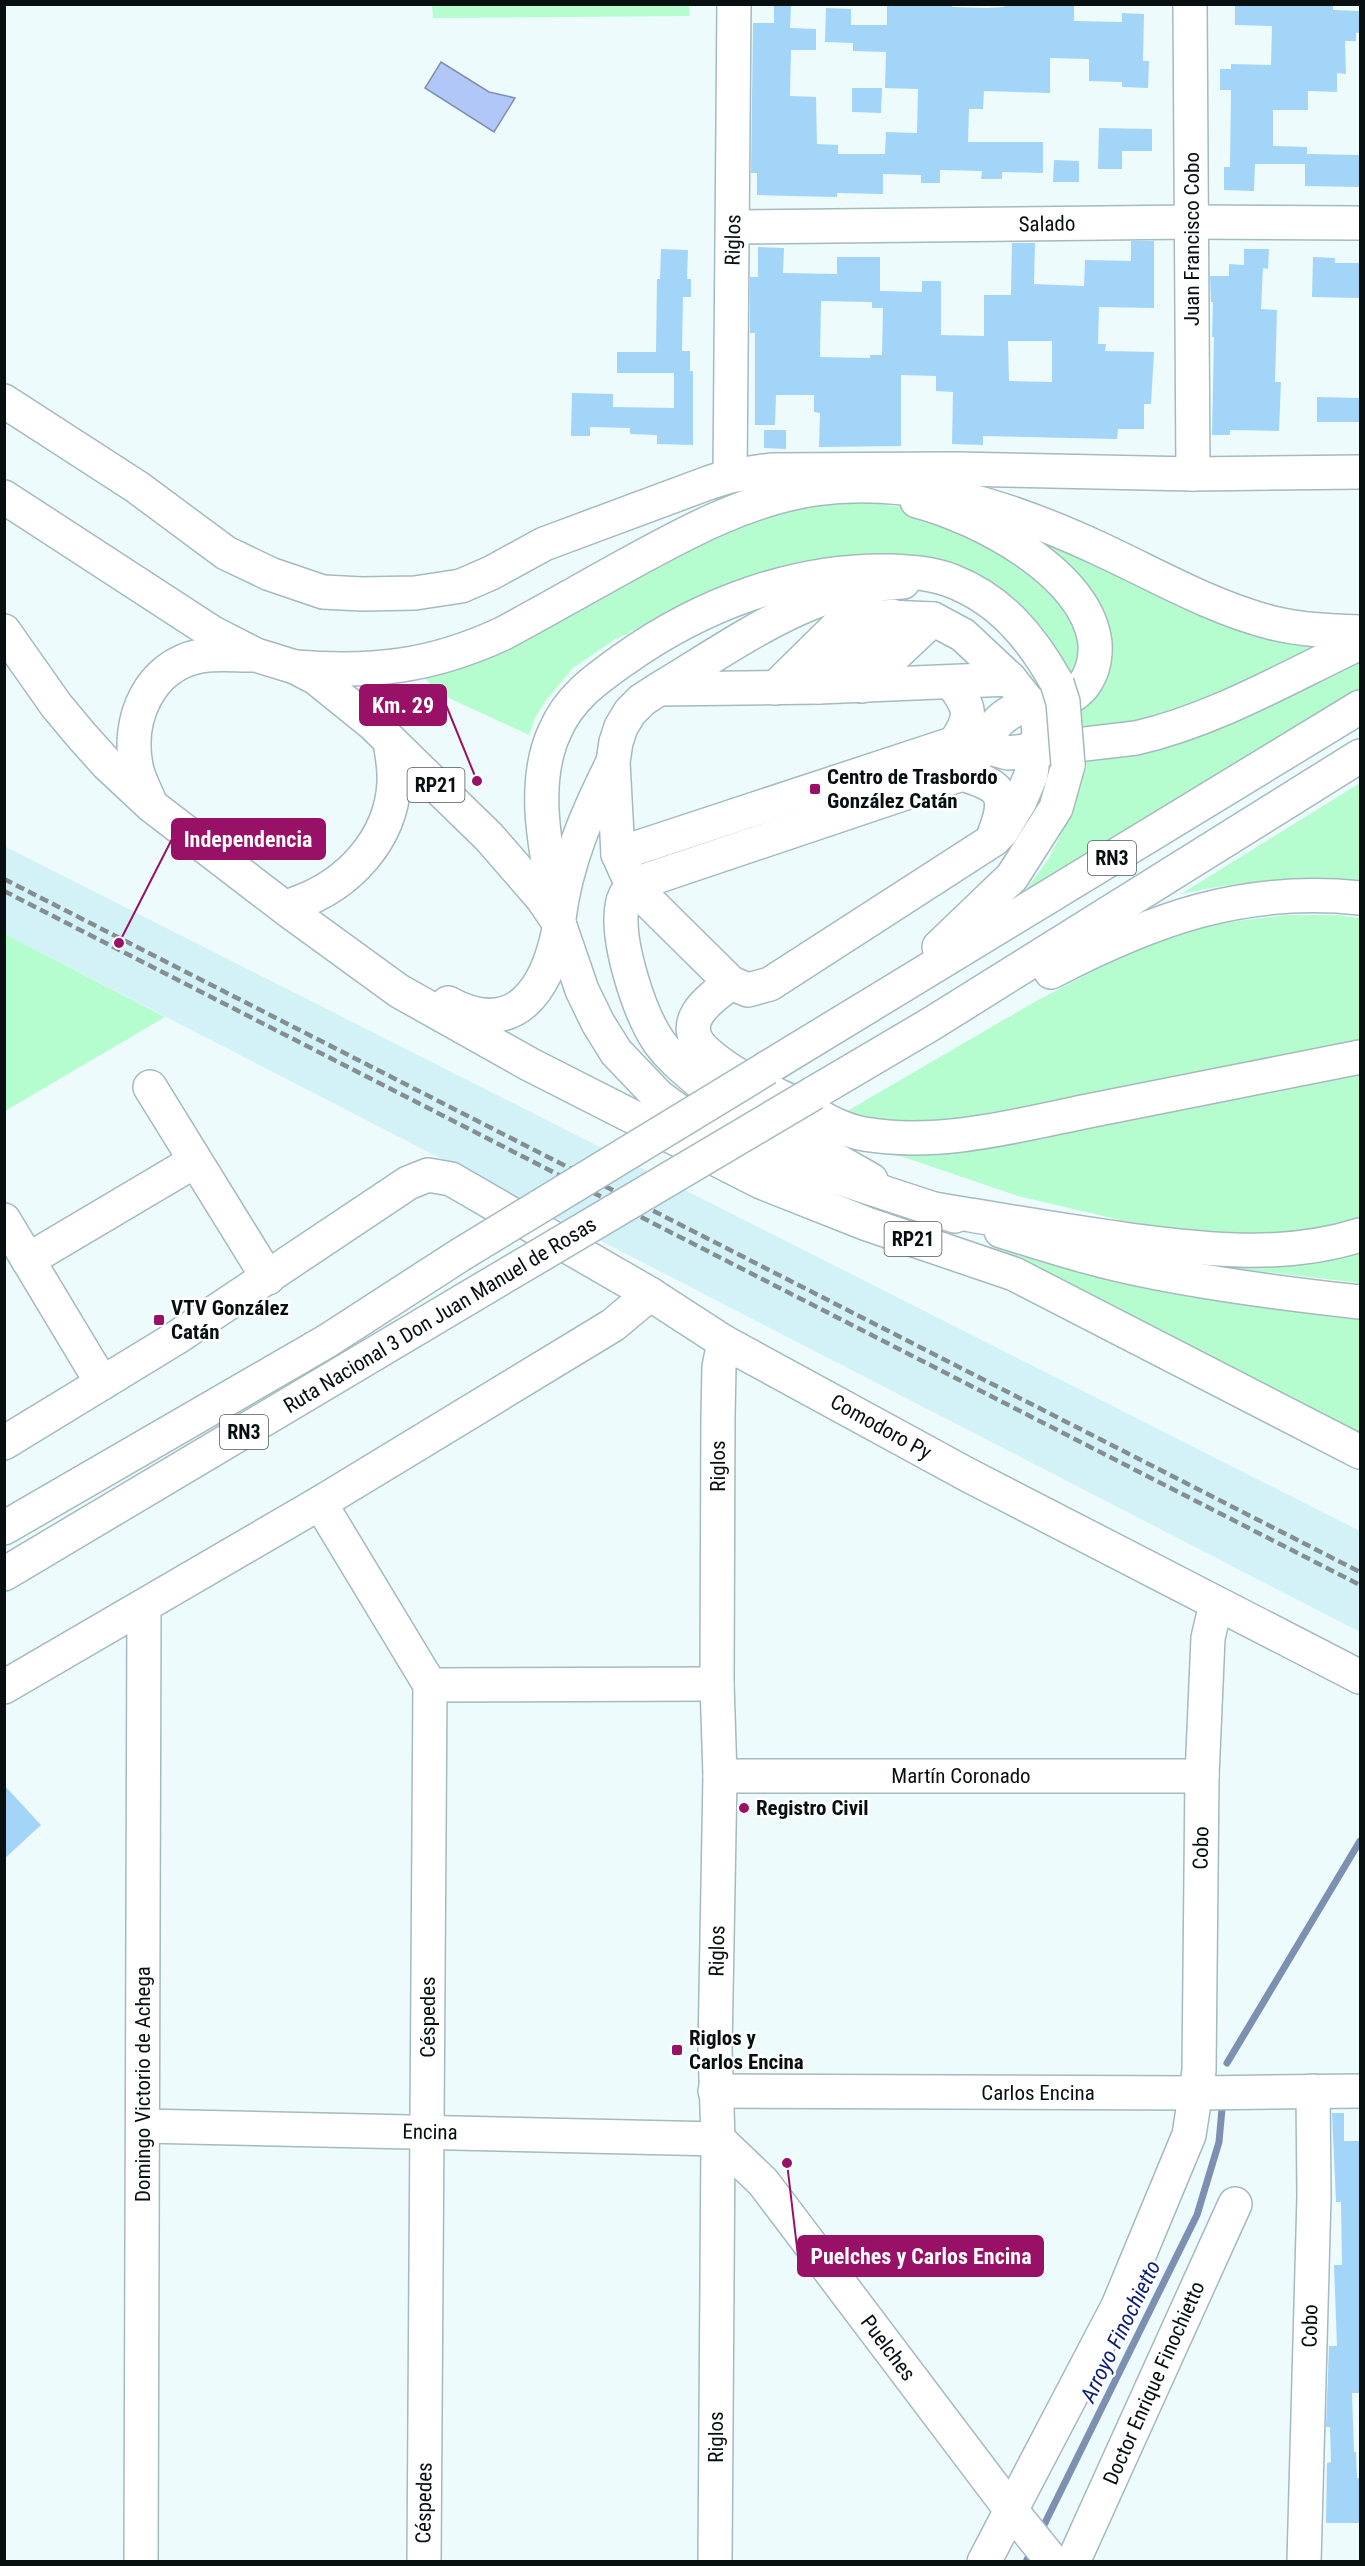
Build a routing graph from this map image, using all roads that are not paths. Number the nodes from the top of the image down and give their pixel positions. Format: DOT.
graph roads {
  1 [pos="734,4"];
  2 [pos="1190,4"];
  3 [pos="1192,222"];
  4 [pos="1360,223"];
  5 [pos="733,227"];
  6 [pos="4,401"];
  7 [pos="1360,472"];
  8 [pos="1193,474"];
  9 [pos="730,476"];
  10 [pos="848,486"];
  11 [pos="4,497"];
  12 [pos="952,580"];
  13 [pos="892,616"];
  14 [pos="933,619"];
  15 [pos="4,631"];
  16 [pos="1360,632"];
  17 [pos="1360,643"];
  18 [pos="256,656"];
  19 [pos="295,667"];
  20 [pos="951,683"];
  21 [pos="862,686"];
  22 [pos="819,687"];
  23 [pos="775,688"];
  24 [pos="659,689"];
  25 [pos="1020,691"];
  26 [pos="1360,706"];
  27 [pos="390,741"];
  28 [pos="1034,748"];
  29 [pos="967,755"];
  30 [pos="1360,756"];
  31 [pos="613,762"];
  32 [pos="152,806"];
  33 [pos="993,840"];
  34 [pos="618,854"];
  35 [pos="246,876"];
  36 [pos="632,885"];
  37 [pos="1360,898"];
  38 [pos="297,903"];
  39 [pos="559,926"];
  40 [pos="731,983"];
  41 [pos="863,1010"];
  42 [pos="931,1024"];
  43 [pos="1360,1057"];
  44 [pos="150,1087"];
  45 [pos="195,1161"];
  46 [pos="918,1205"];
  47 [pos="4,1220"];
  48 [pos="1360,1235"];
  49 [pos="28,1260"];
  50 [pos="268,1278"];
  51 [pos="650,1294"];
  52 [pos="1360,1302"];
  53 [pos="724,1342"];
  54 [pos="102,1383"];
  55 [pos="4,1443"];
  56 [pos="1360,1452"];
  57 [pos="320,1503"];
  58 [pos="4,1528"];
  59 [pos="4,1574"];
  60 [pos="1216,1604"];
  61 [pos="144,1607"];
  62 [pos="1360,1677"];
  63 [pos="430,1684"];
  64 [pos="717,1684"];
  65 [pos="4,1687"];
  66 [pos="720,1776"];
  67 [pos="1202,1776"];
  68 [pos="715,2091"];
  69 [pos="1313,2091"];
  70 [pos="1360,2091"];
  71 [pos="1197,2093"];
  72 [pos="142,2126"];
  73 [pos="428,2132"];
  74 [pos="718,2139"];
  75 [pos="1235,2204"];
  76 [pos="1019,2520"];
  77 [pos="1059,2560"];
  78 [pos="141,2562"];
  79 [pos="424,2562"];
  80 [pos="715,2562"];
  81 [pos="984,2562"];
  82 [pos="1304,2562"];
  1 -- 5 [label="main road, Riglos"];
  2 -- 3 [label="main road, Juan Francisco Cobo"];
  3 -- 4 [label="main road, Salado"];
  3 -- 5 [label="main road, Salado"];
  3 -- 8 [label="main road, Juan Francisco Cobo"];
  5 -- 9 [label="main road, Riglos"];
  6 -- 9 [label="main road"];
  7 -- 8 [label="main road"];
  8 -- 9 [label="main road"];
  10 -- 16 [label="main road"];
  10 -- 19 [label="main road"];
  10 -- 25 [label="main road"];
  11 -- 18 [label="main road, RP21"];
  12 -- 24 [label="main road"];
  12 -- 39 [label="main road"];
  12 -- 41 [label="main road, bridge"];
  13 -- 14 [label="main road"];
  13 -- 22 [label="main road"];
  13 -- 23 [label="main road"];
  14 -- 21 [label="main road"];
  14 -- 25 [label="main road"];
  15 -- 32 [label="main road, RP21"];
  17 -- 28 [label="main road"];
  18 -- 19 [label="main road, RP21"];
  18 -- 32 [label="main road"];
  19 -- 27 [label="main road, RP21"];
  20 -- 21 [label="main road"];
  20 -- 25 [label="main road"];
  20 -- 29 [label="main road"];
  21 -- 22 [label="main road"];
  22 -- 23 [label="main road"];
  23 -- 24 [label="main road"];
  24 -- 31 [label="main road"];
  25 -- 28 [label="main road"];
  25 -- 29 [label="main road"];
  26 -- 41 [label="main road, RN3"];
  27 -- 38 [label="main road"];
  27 -- 39 [label="main road, RP21"];
  28 -- 29 [label="main road"];
  28 -- 33 [label="main road"];
  29 -- 33 [label="main road"];
  29 -- 34 [label="main road"];
  29 -- 36 [label="main road"];
  30 -- 42 [label="main road, RN3"];
  31 -- 34 [label="main road"];
  31 -- 39 [label="main road"];
  32 -- 35 [label="main road, RP21"];
  33 -- 40 [label="main road"];
  34 -- 36 [label="main road"];
  35 -- 38 [label="main road"];
  35 -- 56 [label="main road, RP21"];
  36 -- 40 [label="main road"];
  36 -- 46 [label="main road"];
  37 -- 42 [label="main road"];
  38 -- 39 [label="main road"];
  39 -- 46 [label="main road, RP21"];
  40 -- 43 [label="main road"];
  41 -- 58 [label="main road, Ruta Nacional 3 Don Juan Manuel de Rosas / RN3, bridge"];
  42 -- 59 [label="main road, Ruta Nacional 3 Don Juan Manuel de Rosas / RN3, bridge"];
  44 -- 45 [label="main road"];
  45 -- 49 [label="main road"];
  45 -- 50 [label="main road"];
  46 -- 48 [label="main road"];
  46 -- 52 [label="main road, RP21"];
  47 -- 49 [label="main road"];
  49 -- 54 [label="main road"];
  50 -- 51 [label="main road, Comodoro Py"];
  50 -- 54 [label="main road"];
  51 -- 53 [label="main road, Comodoro Py"];
  51 -- 57 [label="main road"];
  53 -- 60 [label="main road, Comodoro Py"];
  53 -- 64 [label="main road, Riglos"];
  54 -- 55 [label="main road"];
  57 -- 61 [label="main road"];
  57 -- 63 [label="main road"];
  60 -- 62 [label="main road, Comodoro Py"];
  60 -- 67 [label="main road, Cobo"];
  61 -- 65 [label="main road"];
  61 -- 72 [label="main road, Domingo Victorio de Achega"];
  63 -- 64 [label="main road"];
  63 -- 73 [label="main road, Céspedes"];
  64 -- 66 [label="main road, Riglos"];
  66 -- 67 [label="main road, Martín Coronado"];
  66 -- 68 [label="main road, Riglos"];
  67 -- 71 [label="main road, Cobo"];
  68 -- 71 [label="main road, Carlos Encina"];
  68 -- 74 [label="main road, Riglos"];
  69 -- 70 [label="main road, Carlos Encina"];
  69 -- 71 [label="main road, Carlos Encina"];
  69 -- 82 [label="main road, Cobo"];
  71 -- 76 [label="main road"];
  72 -- 73 [label="main road, Encina"];
  72 -- 78 [label="main road, Domingo Victorio de Achega"];
  73 -- 74 [label="main road, Encina"];
  73 -- 79 [label="main road, Céspedes"];
  74 -- 76 [label="main road, Puelches"];
  74 -- 80 [label="main road, Riglos"];
  75 -- 77 [label="main road, Doctor Enrique Finochietto"];
  76 -- 77 [label="main road, Puelches"];
  76 -- 81 [label="main road"];
}
